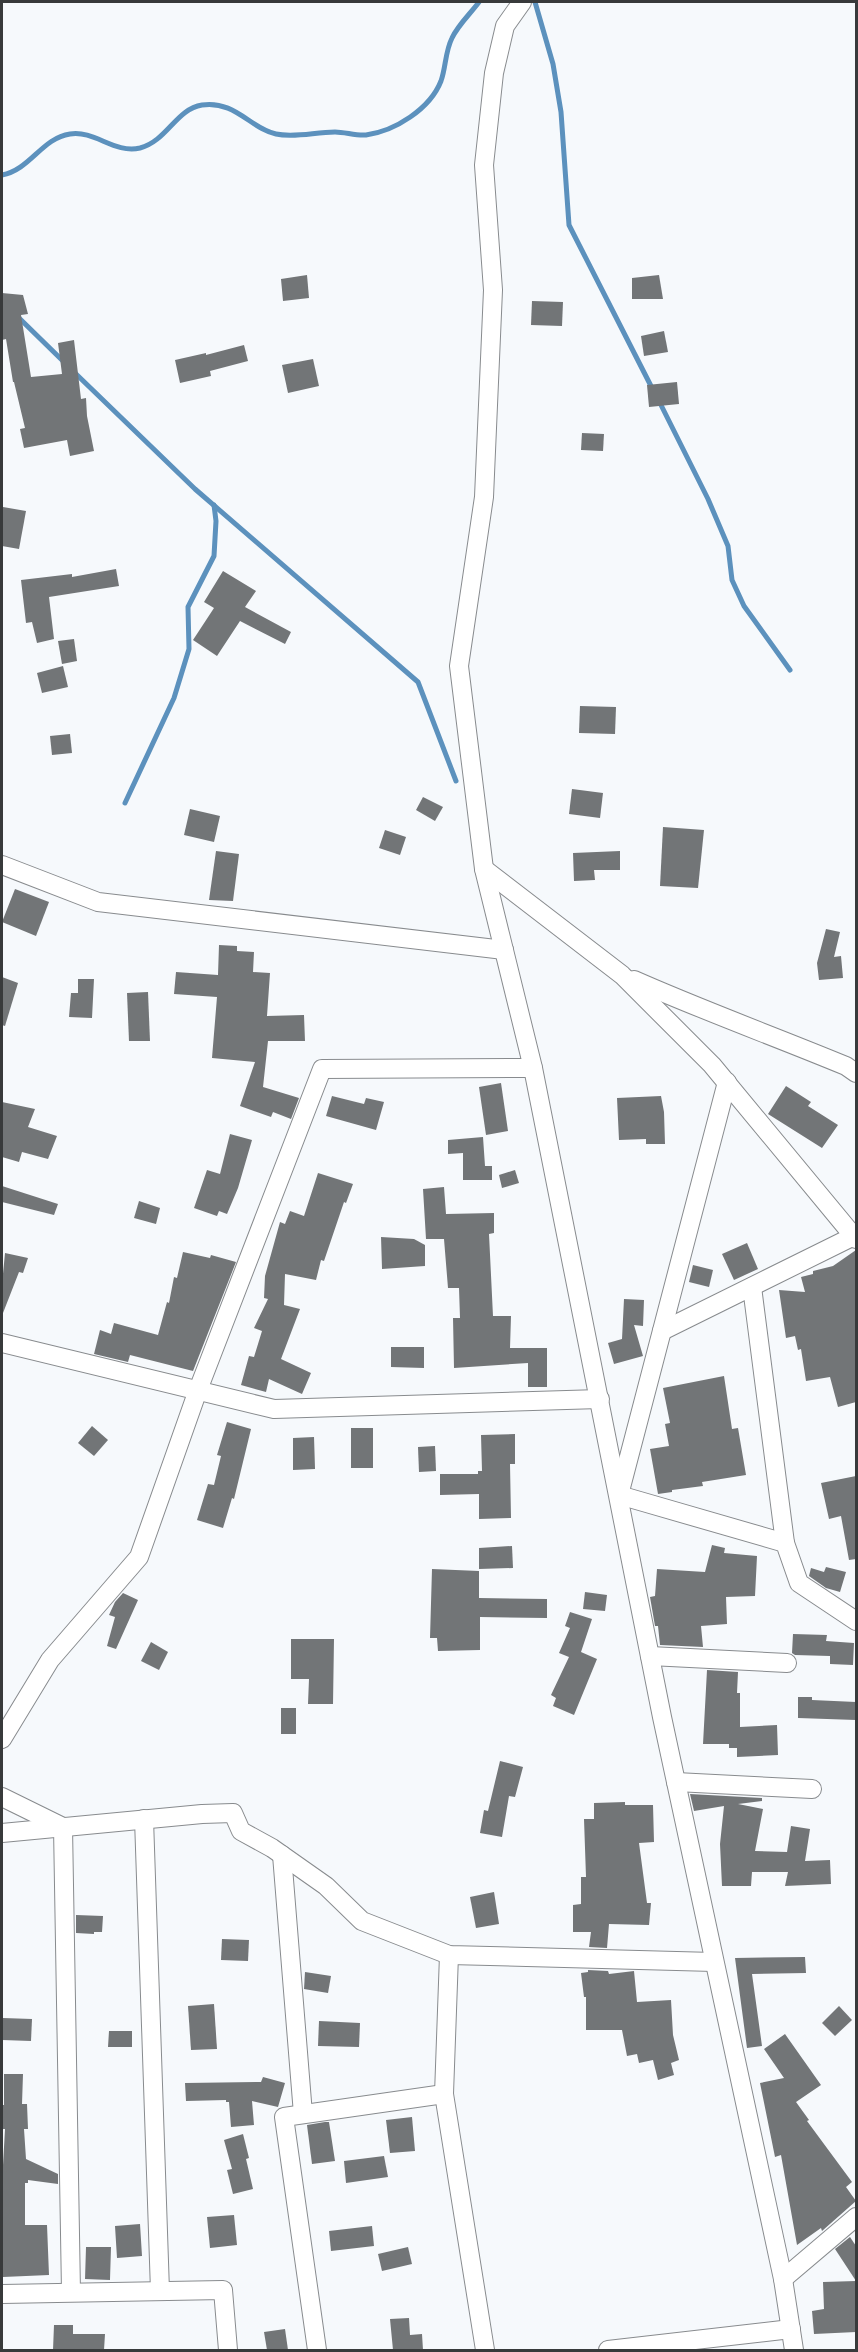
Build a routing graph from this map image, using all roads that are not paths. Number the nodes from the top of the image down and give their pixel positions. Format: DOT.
graph roads {
  1 [pos="522,2"];
  2 [pos="2,865"];
  3 [pos="484,869"];
  4 [pos="504,950"];
  5 [pos="622,975"];
  6 [pos="533,1068"];
  7 [pos="856,1072"];
  8 [pos="727,1082"];
  9 [pos="855,1238"];
  10 [pos="752,1287"];
  11 [pos="662,1331"];
  12 [pos="2,1342"];
  13 [pos="198,1390"];
  14 [pos="600,1399"];
  15 [pos="619,1495"];
  16 [pos="785,1543"];
  17 [pos="856,1621"];
  18 [pos="650,1656"];
  19 [pos="787,1663"];
  20 [pos="2,1739"];
  21 [pos="676,1782"];
  22 [pos="812,1789"];
  23 [pos="2,1797"];
  24 [pos="144,1820"];
  25 [pos="63,1827"];
  26 [pos="2,1833"];
  27 [pos="282,1855"];
  28 [pos="449,1955"];
  29 [pos="714,1962"];
  30 [pos="444,2094"];
  31 [pos="303,2114"];
  32 [pos="856,2217"];
  33 [pos="783,2279"];
  34 [pos="160,2291"];
  35 [pos="71,2292"];
  36 [pos="2,2294"];
  37 [pos="791,2329"];
  38 [pos="228,2350"];
  39 [pos="317,2350"];
  40 [pos="485,2350"];
  41 [pos="608,2350"];
  42 [pos="795,2350"];
  1 -- 3 [label="street"];
  2 -- 4 [label="street"];
  3 -- 4 [label="street"];
  3 -- 5 [label="street"];
  4 -- 6 [label="street"];
  5 -- 7 [label="street"];
  5 -- 8 [label="street"];
  6 -- 13 [label="street"];
  6 -- 14 [label="street"];
  8 -- 9 [label="street"];
  8 -- 11 [label="street"];
  9 -- 10 [label="street"];
  10 -- 11 [label="street"];
  10 -- 16 [label="street"];
  11 -- 15 [label="street"];
  12 -- 13 [label="street"];
  13 -- 14 [label="street"];
  13 -- 20 [label="street"];
  14 -- 15 [label="street"];
  15 -- 16 [label="street"];
  15 -- 18 [label="street"];
  16 -- 17 [label="street"];
  18 -- 19 [label="street"];
  18 -- 21 [label="street"];
  21 -- 22 [label="street"];
  21 -- 29 [label="street"];
  23 -- 25 [label="street"];
  24 -- 25 [label="street"];
  24 -- 27 [label="street"];
  24 -- 34 [label="street"];
  25 -- 26 [label="street"];
  25 -- 35 [label="street"];
  27 -- 28 [label="street"];
  27 -- 31 [label="street"];
  28 -- 29 [label="street"];
  28 -- 30 [label="street"];
  29 -- 33 [label="street"];
  30 -- 31 [label="street"];
  30 -- 40 [label="street"];
  31 -- 39 [label="street"];
  32 -- 33 [label="street"];
  33 -- 37 [label="street"];
  34 -- 35 [label="street"];
  34 -- 38 [label="street"];
  35 -- 36 [label="street"];
  37 -- 41 [label="street"];
  37 -- 42 [label="street"];
}
